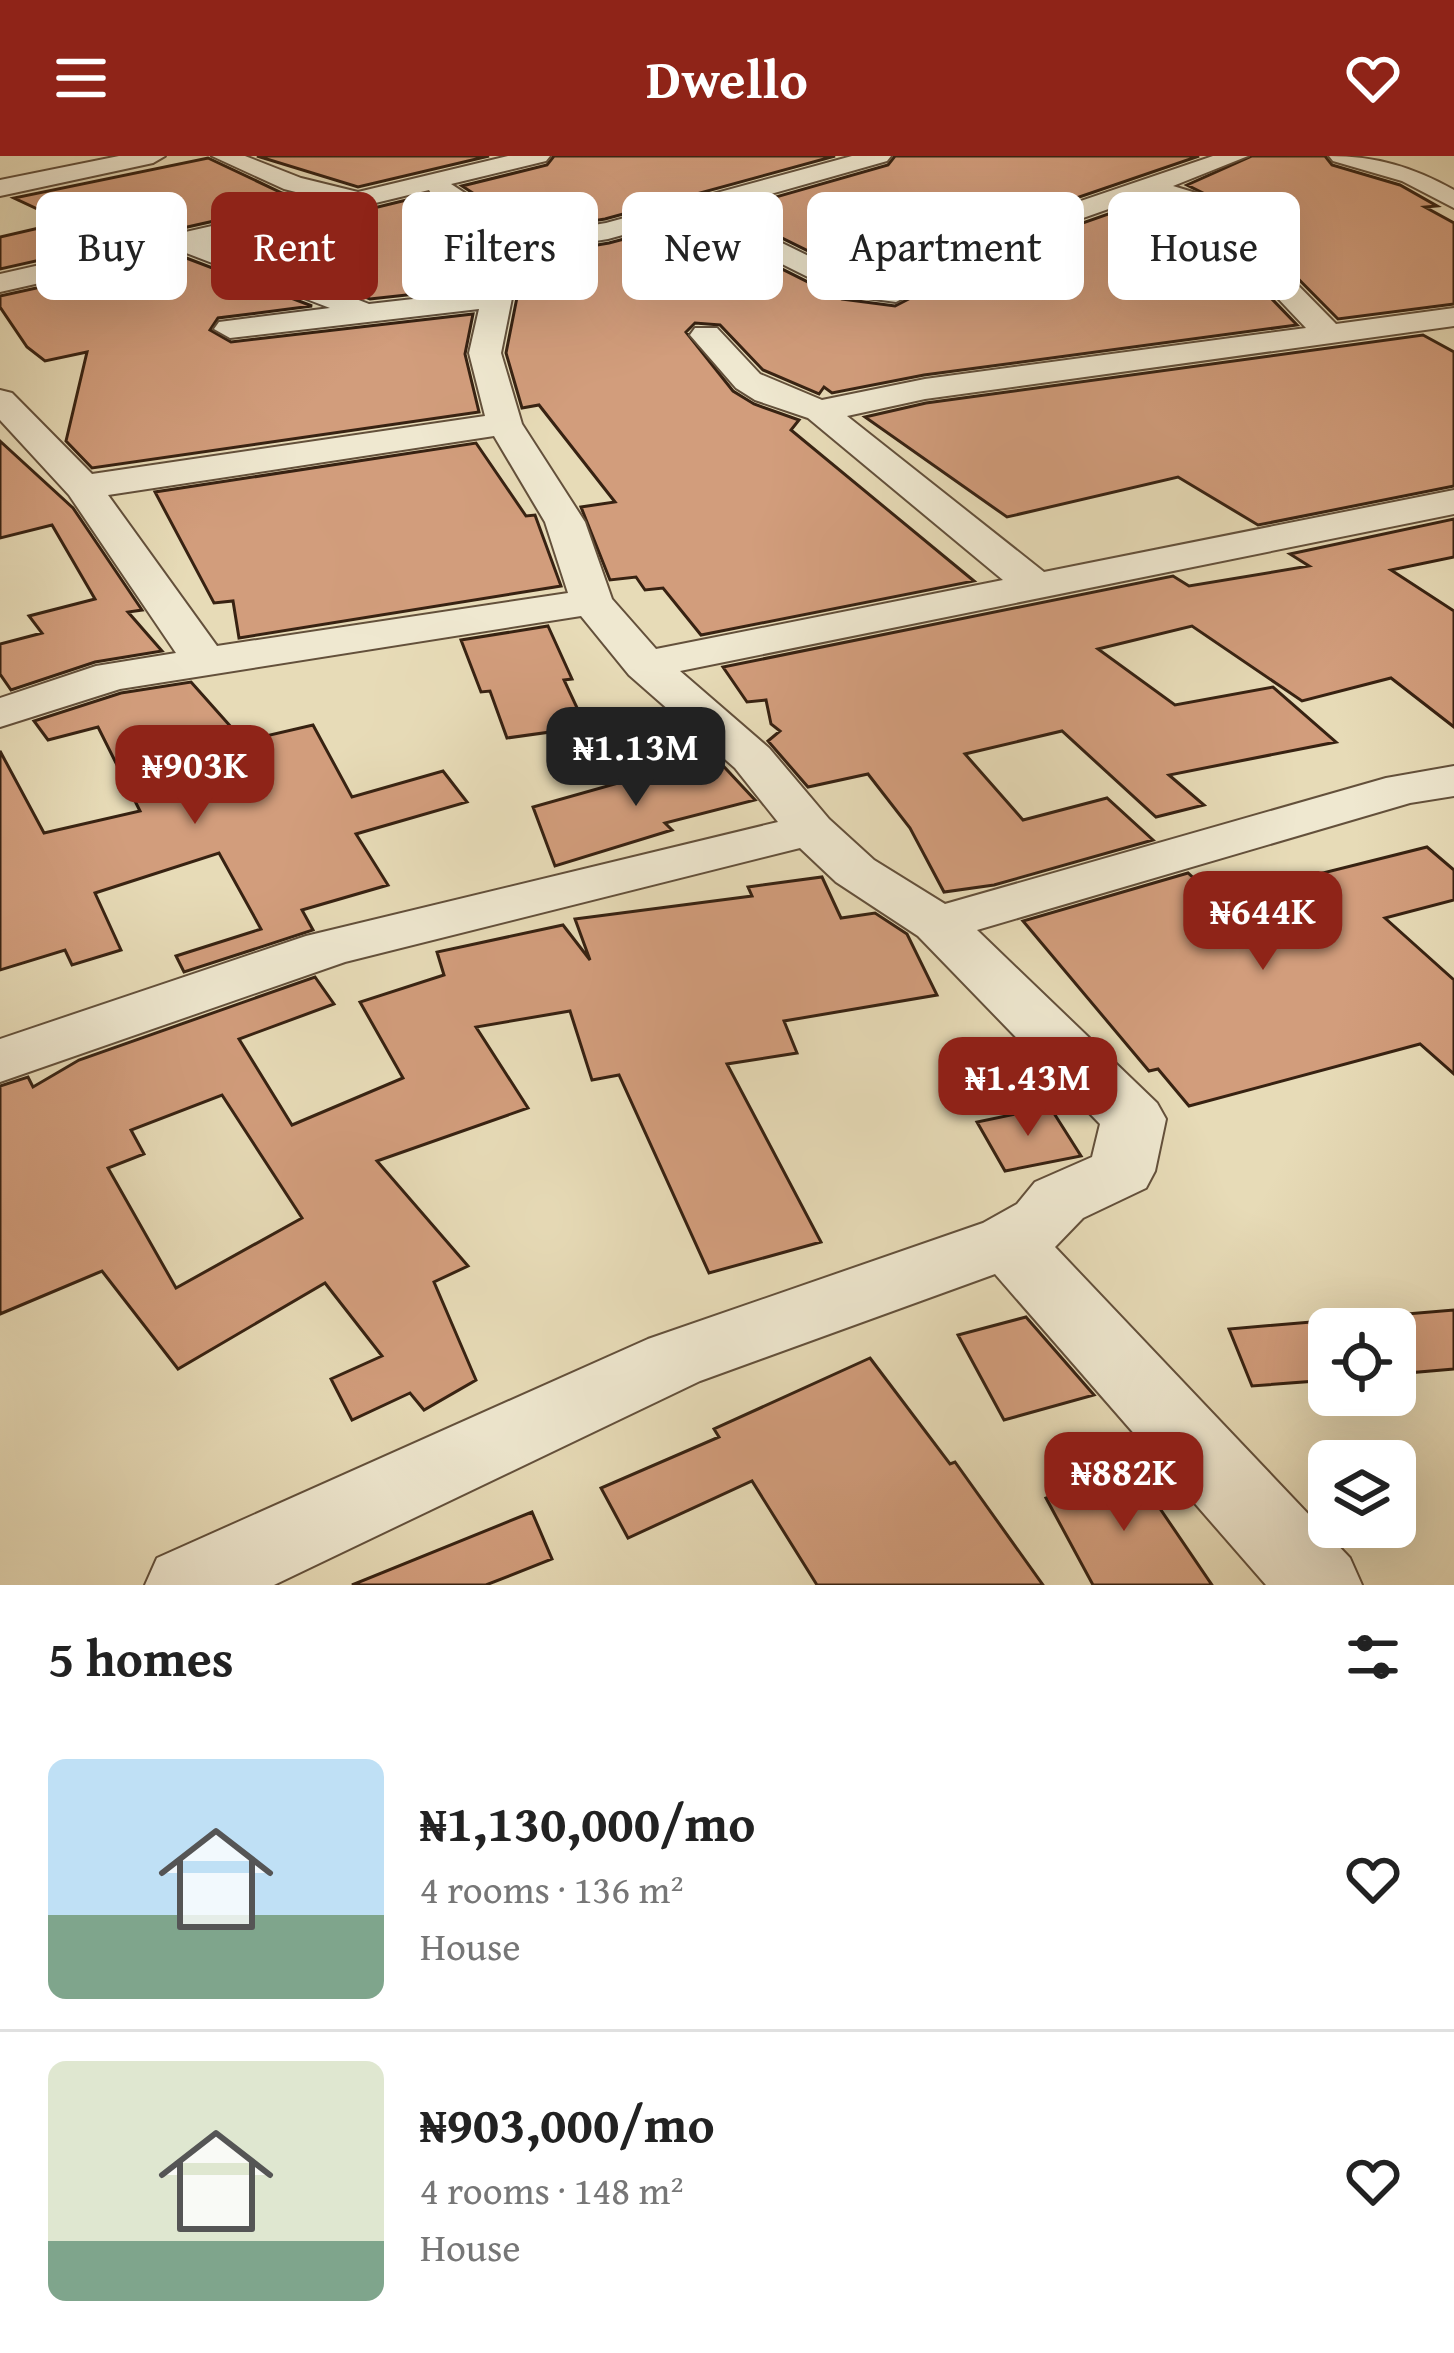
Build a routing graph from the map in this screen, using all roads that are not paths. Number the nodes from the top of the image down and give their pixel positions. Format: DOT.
graph roads {
  1 [pos="153,156"];
  2 [pos="224,156"];
  3 [pos="538,156"];
  4 [pos="879,156"];
  5 [pos="1236,156"];
  6 [pos="1341,156"];
  7 [pos="1454,171"];
  8 [pos="1411,176"];
  9 [pos="436,179"];
  10 [pos="0,188"];
  11 [pos="1149,188"];
  12 [pos="327,192"];
  13 [pos="442,192"];
  14 [pos="756,192"];
  15 [pos="378,194"];
  16 [pos="1454,200"];
  17 [pos="187,244"];
  18 [pos="783,254"];
  19 [pos="36,275"];
  20 [pos="0,283"];
  21 [pos="413,300"];
  22 [pos="496,300"];
  23 [pos="371,313"];
  24 [pos="1454,317"];
  25 [pos="230,329"];
  26 [pos="1326,332"];
  27 [pos="706,335"];
  28 [pos="0,400"];
  29 [pos="820,411"];
  30 [pos="504,424"];
  31 [pos="83,487"];
  32 [pos="1454,502"];
  33 [pos="1033,584"];
  34 [pos="592,602"];
  35 [pos="205,662"];
  36 [pos="645,665"];
  37 [pos="0,713"];
  38 [pos="1429,785"];
  39 [pos="1454,823"];
  40 [pos="812,830"];
  41 [pos="938,924"];
  42 [pos="0,1060"];
  43 [pos="1008,1242"];
  44 [pos="187,1585"];
  45 [pos="1321,1585"];
  1 -- 10 [label="street"];
  2 -- 12 [label="street"];
  3 -- 9 [label="street"];
  4 -- 14 [label="street"];
  5 -- 11 [label="street"];
  6 -- 8 [label="street"];
  7 -- 8 [label="street"];
  8 -- 16 [label="street"];
  9 -- 13 [label="street"];
  9 -- 15 [label="street"];
  11 -- 18 [label="street"];
  11 -- 26 [label="street"];
  17 -- 23 [label="street"];
  19 -- 20 [label="street"];
  21 -- 23 [label="street"];
  22 -- 30 [label="street"];
  23 -- 25 [label="street"];
  24 -- 26 [label="street"];
  26 -- 29 [label="street"];
  27 -- 29 [label="street"];
  28 -- 31 [label="street"];
  29 -- 33 [label="street"];
  30 -- 31 [label="street"];
  30 -- 34 [label="street"];
  31 -- 35 [label="street"];
  32 -- 33 [label="street"];
  33 -- 36 [label="street"];
  34 -- 35 [label="street"];
  34 -- 36 [label="street"];
  35 -- 37 [label="street"];
  36 -- 40 [label="street"];
  38 -- 39 [label="street"];
  38 -- 41 [label="street"];
  40 -- 41 [label="street"];
  40 -- 42 [label="street"];
  41 -- 43 [label="street"];
  43 -- 44 [label="street"];
  43 -- 45 [label="street"];
}
